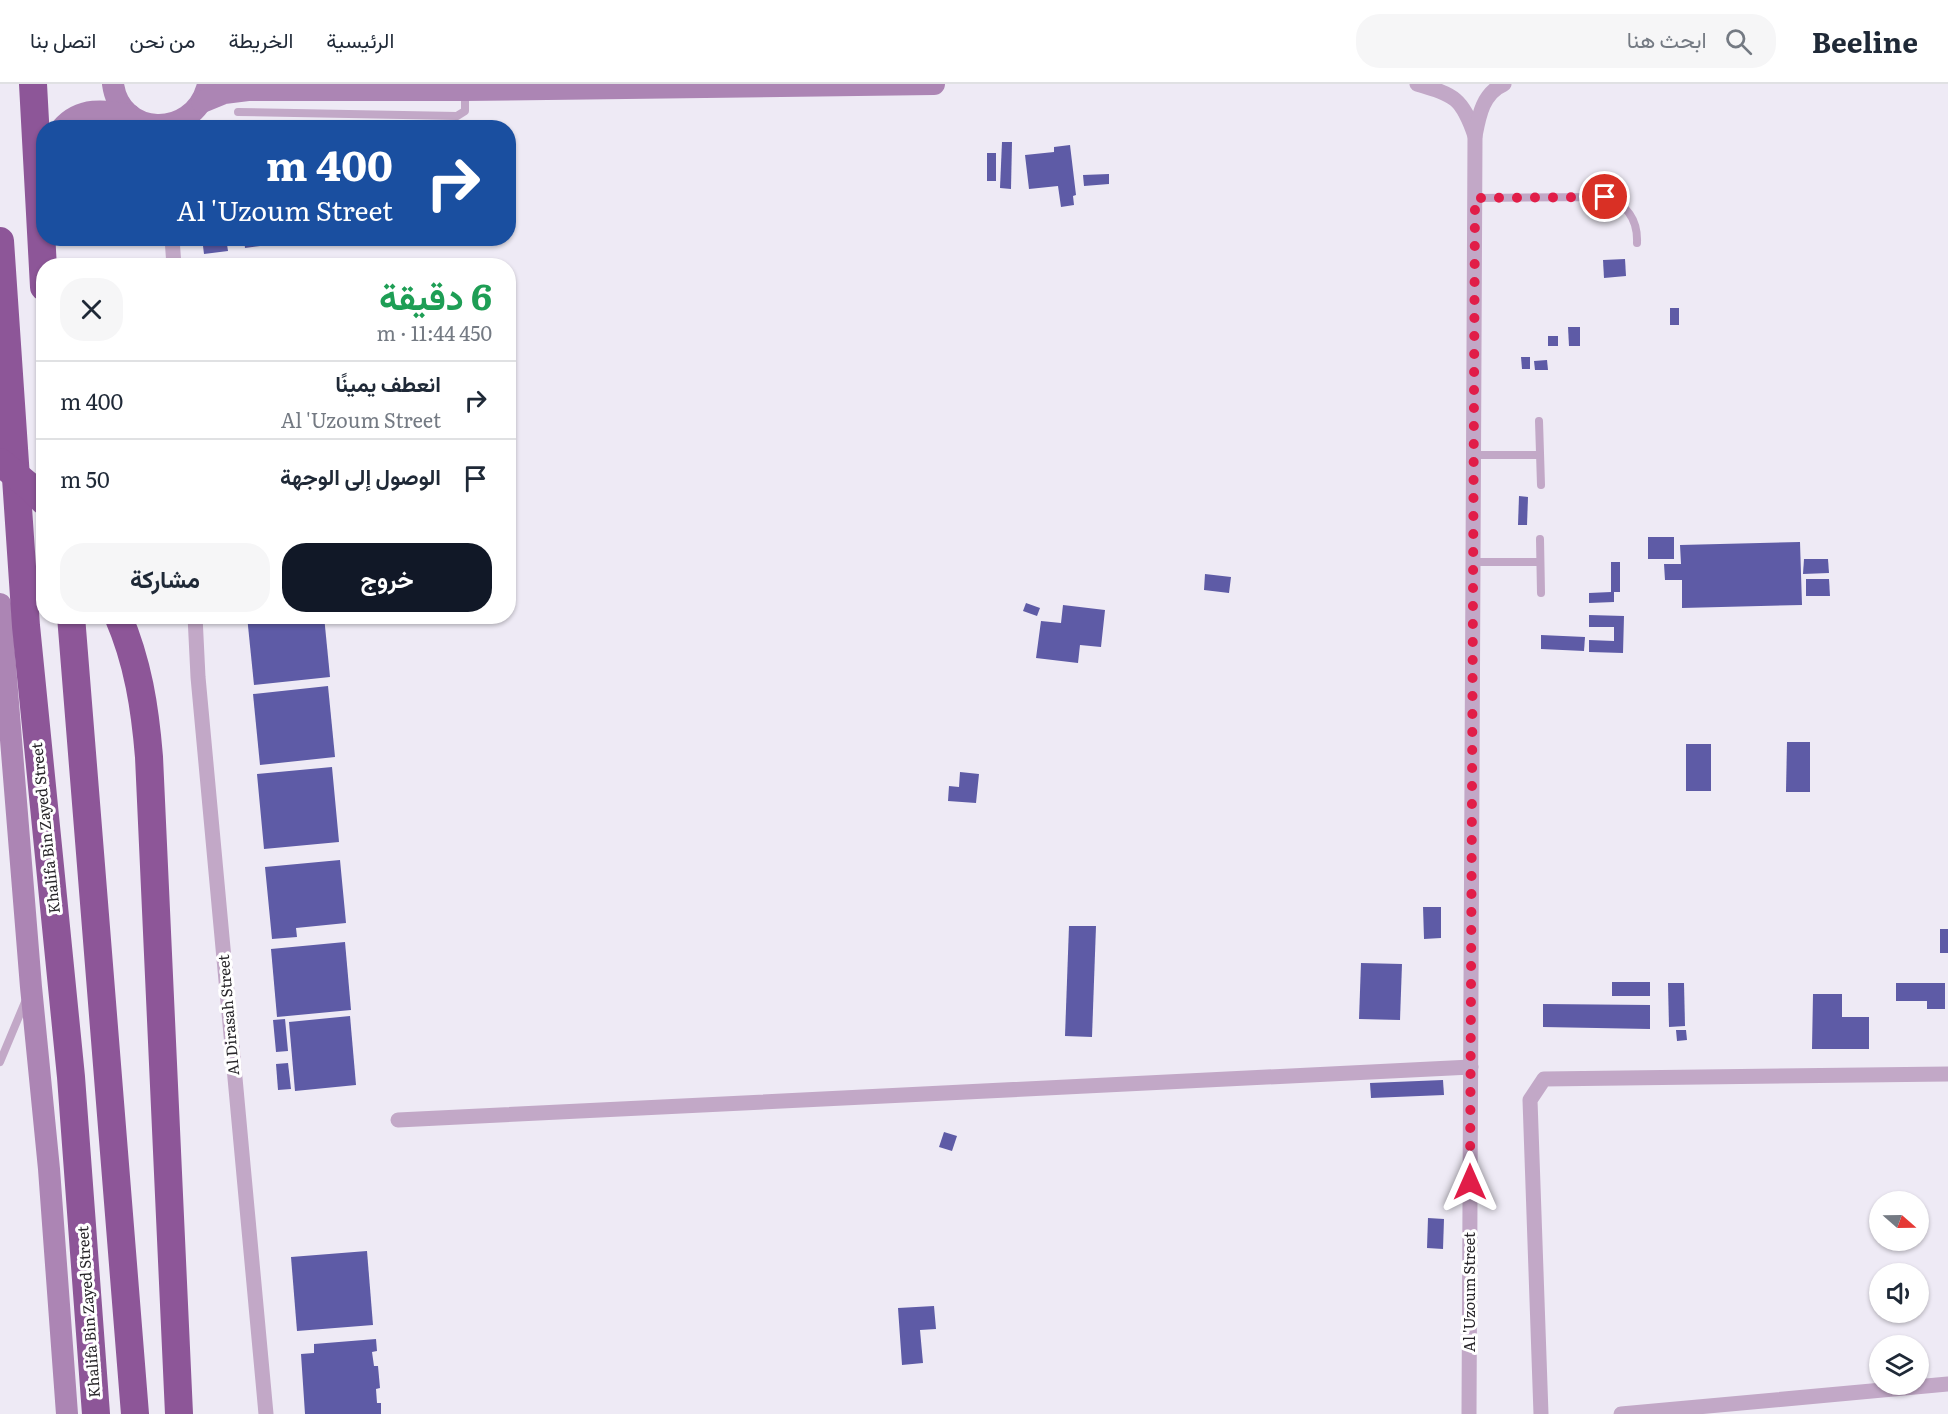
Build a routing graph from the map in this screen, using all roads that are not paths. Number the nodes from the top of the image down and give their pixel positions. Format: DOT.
graph roads {
  1 [pos="33,84"];
  2 [pos="113,84"];
  3 [pos="934,84"];
  4 [pos="1417,84"];
  5 [pos="1504,84"];
  6 [pos="465,90"];
  7 [pos="205,93"];
  8 [pos="238,112"];
  9 [pos="72,120"];
  10 [pos="132,120"];
  11 [pos="137,120"];
  12 [pos="184,120"];
  13 [pos="1475,135"];
  14 [pos="36,139"];
  15 [pos="1475,198"];
  16 [pos="0,241"];
  17 [pos="1637,243"];
  18 [pos="1539,421"];
  19 [pos="1474,455"];
  20 [pos="1540,455"];
  21 [pos="0,462"];
  22 [pos="1541,485"];
  23 [pos="36,493"];
  24 [pos="1540,539"];
  25 [pos="1473,562"];
  26 [pos="1540,562"];
  27 [pos="1541,593"];
  28 [pos="0,604"];
  29 [pos="72,624"];
  30 [pos="121,624"];
  31 [pos="195,624"];
  32 [pos="1,629"];
  33 [pos="31,987"];
  34 [pos="0,1062"];
  35 [pos="1471,1066"];
  36 [pos="1948,1074"];
  37 [pos="398,1120"];
  38 [pos="1948,1384"];
  39 [pos="68,1414"];
  40 [pos="96,1414"];
  41 [pos="135,1414"];
  42 [pos="178,1414"];
  43 [pos="266,1414"];
  44 [pos="1469,1414"];
  45 [pos="1541,1414"];
  46 [pos="1621,1414"];
  1 -- 14 [label="highway"];
  2 -- 11 [label="main road"];
  3 -- 6 [label="main road"];
  4 -- 13 [label="street, Al 'Uzoum Street"];
  5 -- 13 [label="street, Al 'Uzoum Street"];
  6 -- 7 [label="main road"];
  6 -- 8 [label="lane"];
  7 -- 12 [label="main road"];
  9 -- 10 [label="main road"];
  13 -- 15 [label="street, Al 'Uzoum Street"];
  15 -- 17 [label="lane"];
  15 -- 19 [label="street, Al 'Uzoum Street"];
  16 -- 40 [label="highway, Khalifa Bin Zayed Street"];
  18 -- 20 [label="lane"];
  19 -- 20 [label="lane"];
  19 -- 25 [label="street, Al 'Uzoum Street"];
  20 -- 22 [label="lane"];
  21 -- 23 [label="highway, bridge"];
  24 -- 26 [label="lane"];
  25 -- 26 [label="lane"];
  25 -- 35 [label="street, Al 'Uzoum Street"];
  26 -- 27 [label="lane"];
  28 -- 32 [label="main road"];
  29 -- 41 [label="highway"];
  30 -- 42 [label="highway"];
  31 -- 43 [label="street, Al Dirasah Street"];
  32 -- 33 [label="main road"];
  33 -- 34 [label="lane"];
  33 -- 39 [label="main road"];
  35 -- 37 [label="street"];
  35 -- 44 [label="street, Al 'Uzoum Street"];
  36 -- 45 [label="street"];
  38 -- 46 [label="street"];
}
